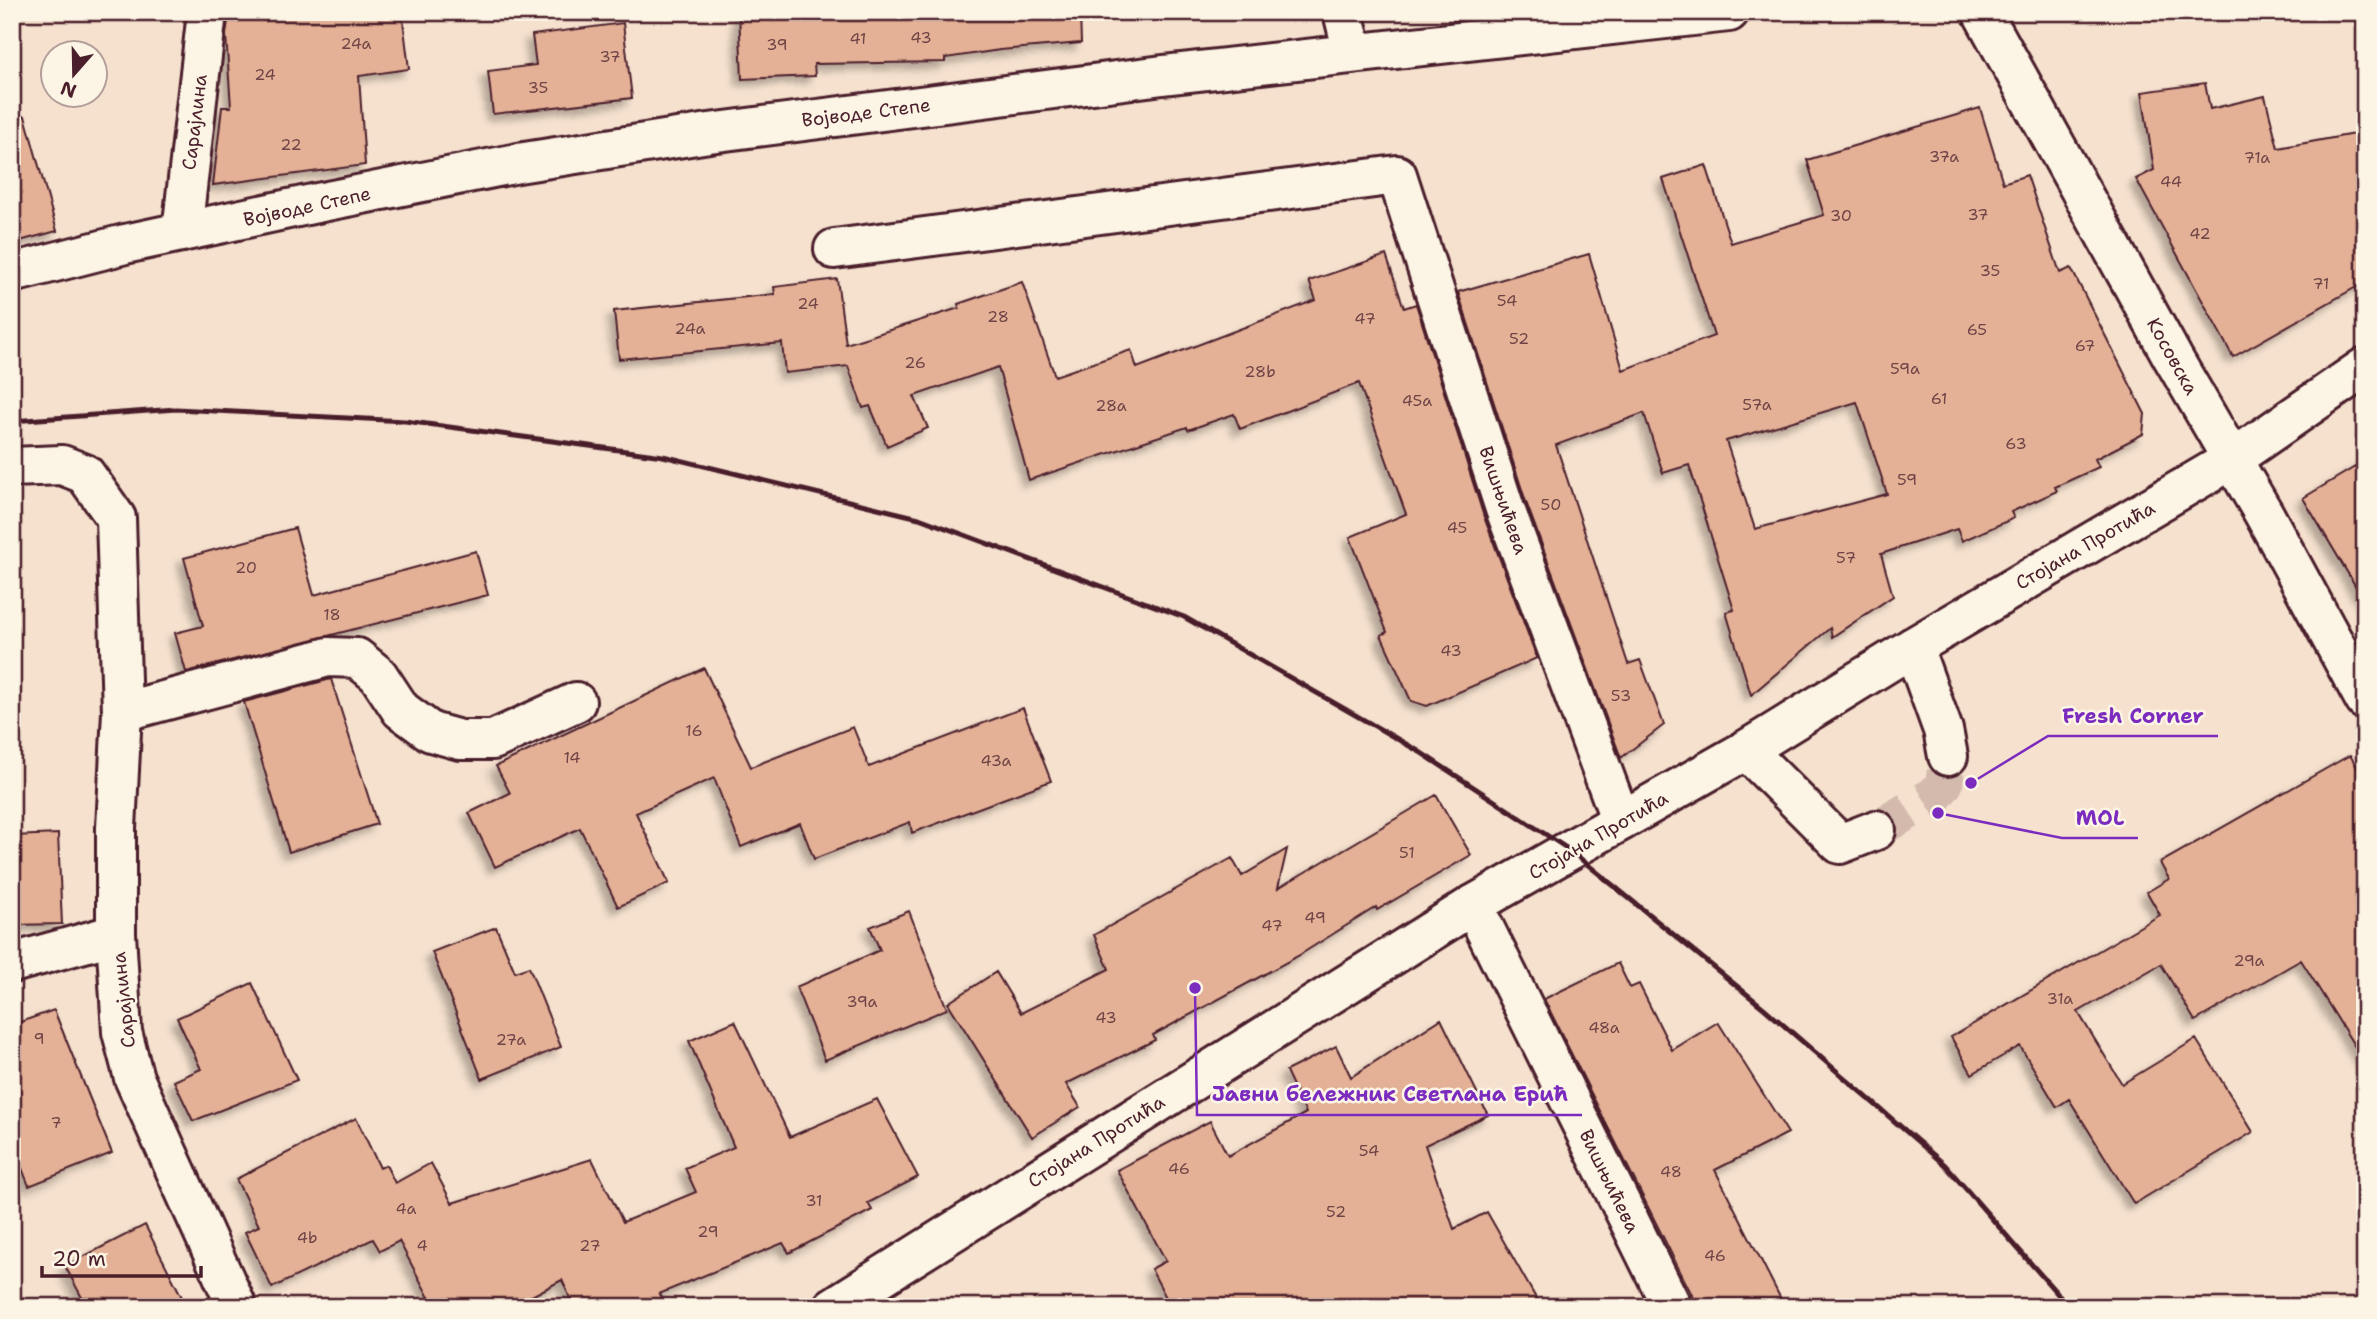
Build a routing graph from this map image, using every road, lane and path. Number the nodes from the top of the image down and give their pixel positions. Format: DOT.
graph roads {
  1 [pos="207,12"];
  2 [pos="1343,12"];
  3 [pos="1729,12"];
  4 [pos="1982,12"];
  5 [pos="1353,53"];
  6 [pos="182,232"];
  7 [pos="834,249"];
  8 [pos="12,274"];
  9 [pos="2365,367"];
  10 [pos="2231,460"];
  11 [pos="12,467"];
  12 [pos="1913,647"];
  13 [pos="2365,700"];
  14 [pos="576,702"];
  15 [pos="122,712"];
  16 [pos="1746,750"];
  17 [pos="1948,756"];
  18 [pos="1621,821"];
  19 [pos="1876,830"];
  20 [pos="1473,905"];
  21 [pos="116,934"];
  22 [pos="12,963"];
  23 [pos="237,1307"];
  24 [pos="833,1307"];
  25 [pos="1672,1307"];
  1 -- 6 [label="street, Сарајлина"];
  2 -- 5 [label="street"];
  3 -- 5 [label="street, Војводе Степе"];
  4 -- 10 [label="street, Косовска"];
  5 -- 6 [label="street, Војводе Степе"];
  6 -- 8 [label="street, Војводе Степе"];
  7 -- 18 [label="street, Вишњићева"];
  9 -- 10 [label="street, Стојана Протића"];
  10 -- 12 [label="street, Стојана Протића"];
  10 -- 13 [label="street, Косовска"];
  11 -- 15 [label="street, Сарајлина"];
  12 -- 16 [label="street, Стојана Протића"];
  12 -- 17 [label="street"];
  14 -- 15 [label="street"];
  15 -- 21 [label="street, Сарајлина"];
  16 -- 18 [label="street, Стојана Протића"];
  16 -- 19 [label="street"];
  18 -- 20 [label="street, Стојана Протића"];
  20 -- 24 [label="street, Стојана Протића"];
  20 -- 25 [label="street, Вишњићева"];
  21 -- 22 [label="street"];
  21 -- 23 [label="street, Сарајлина"];
}
